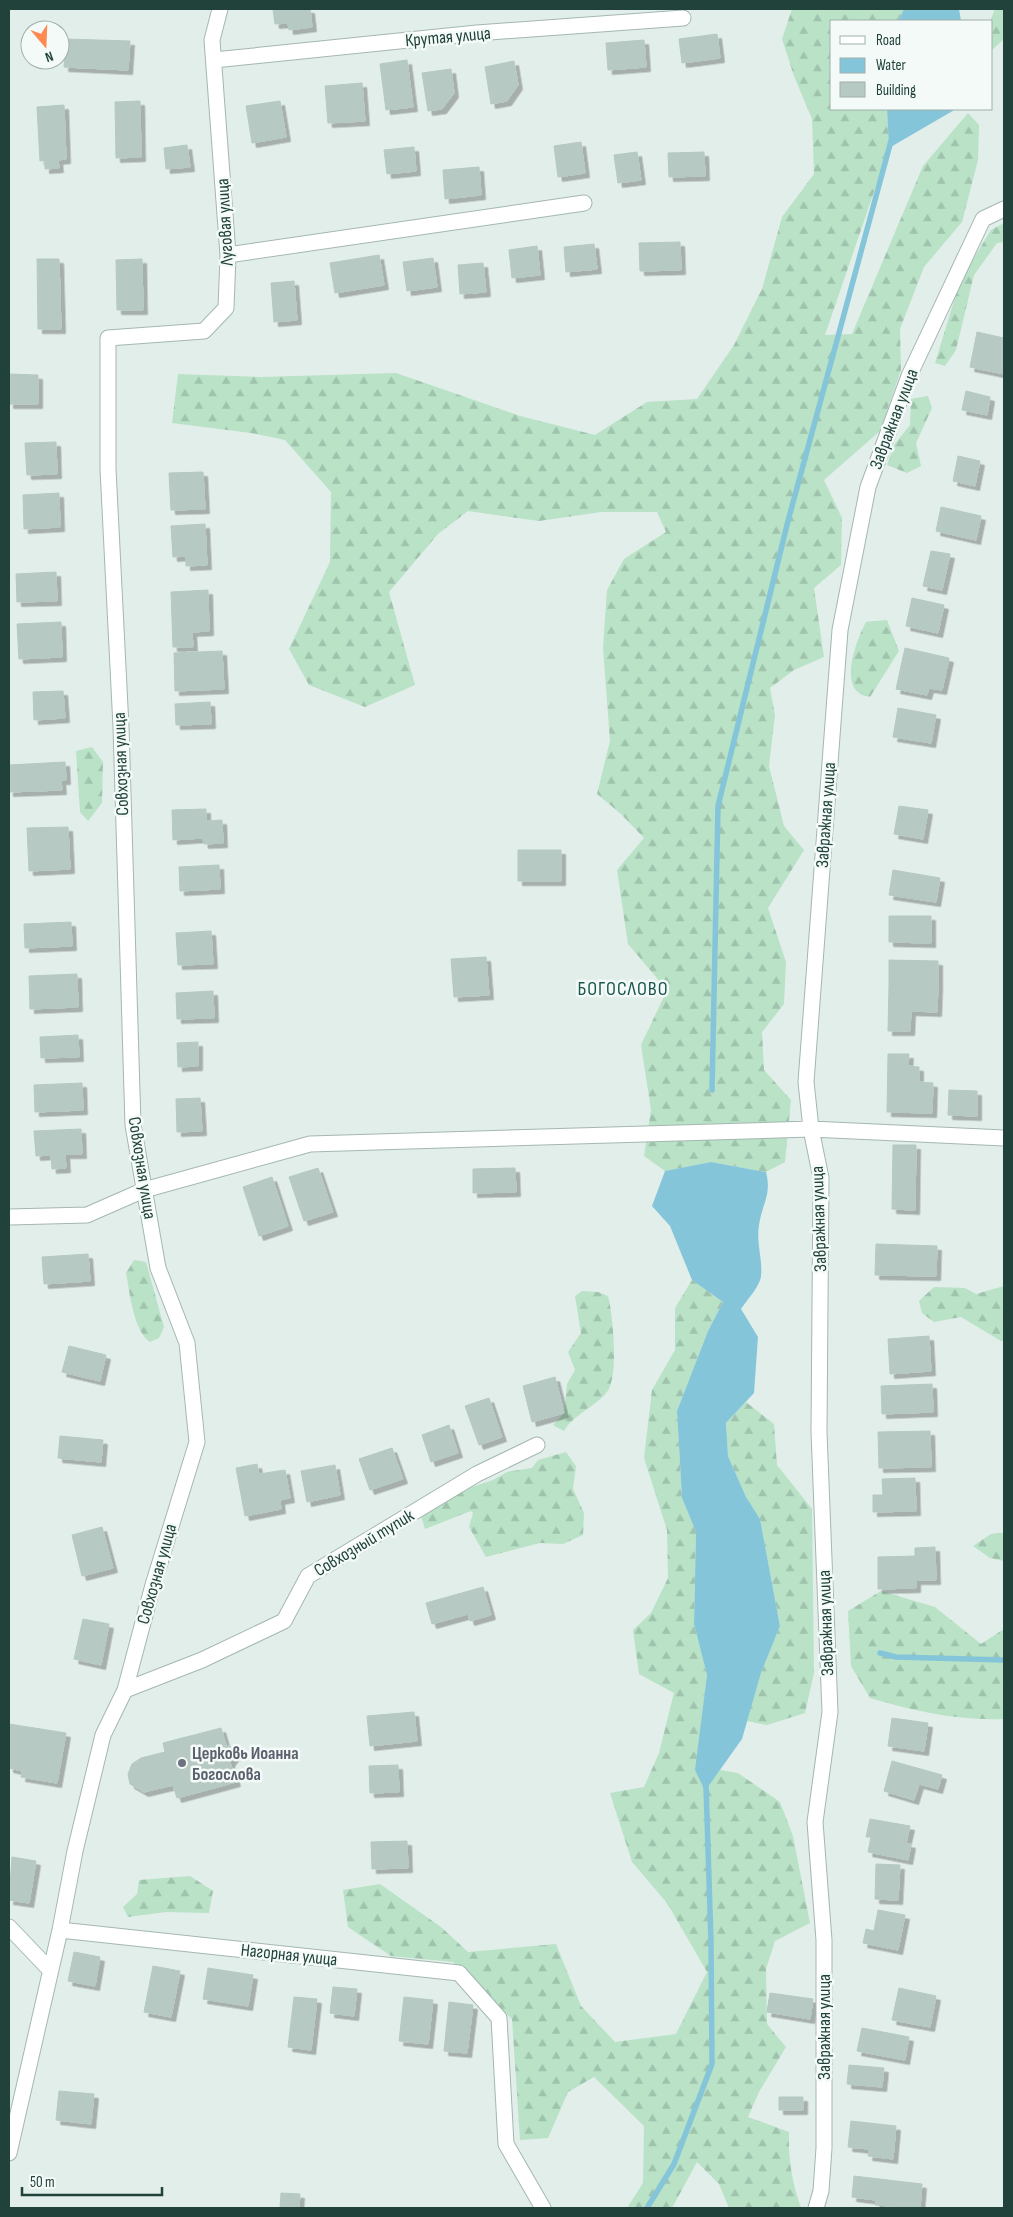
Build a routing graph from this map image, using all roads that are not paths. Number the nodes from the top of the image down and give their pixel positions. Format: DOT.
graph roads {
  1 [pos="220,9"];
  2 [pos="683,18"];
  3 [pos="214,60"];
  4 [pos="584,203"];
  5 [pos="1004,209"];
  6 [pos="228,254"];
  7 [pos="108,338"];
  8 [pos="811,1129"];
  9 [pos="1004,1138"];
  10 [pos="144,1190"];
  11 [pos="9,1217"];
  12 [pos="536,1445"];
  13 [pos="125,1690"];
  14 [pos="9,1927"];
  15 [pos="60,1930"];
  16 [pos="50,1970"];
  17 [pos="9,2152"];
  18 [pos="544,2208"];
  19 [pos="816,2208"];
  1 -- 3 [label="street, Луговая улица"];
  2 -- 3 [label="street, Крутая улица"];
  3 -- 6 [label="street, Луговая улица"];
  4 -- 6 [label="street"];
  5 -- 8 [label="street, Завражная улица"];
  6 -- 7 [label="street, Луговая улица"];
  7 -- 10 [label="street, Совхозная улица"];
  8 -- 9 [label="street"];
  8 -- 10 [label="street"];
  8 -- 19 [label="street, Завражная улица"];
  10 -- 11 [label="street"];
  10 -- 13 [label="street, Совхозная улица"];
  12 -- 13 [label="street, Совхозный тупик"];
  13 -- 15 [label="street, Совхозная улица"];
  14 -- 16 [label="street"];
  15 -- 16 [label="street, Совхозная улица"];
  15 -- 18 [label="street, Нагорная улица"];
  16 -- 17 [label="street, Совхозная улица"];
}
